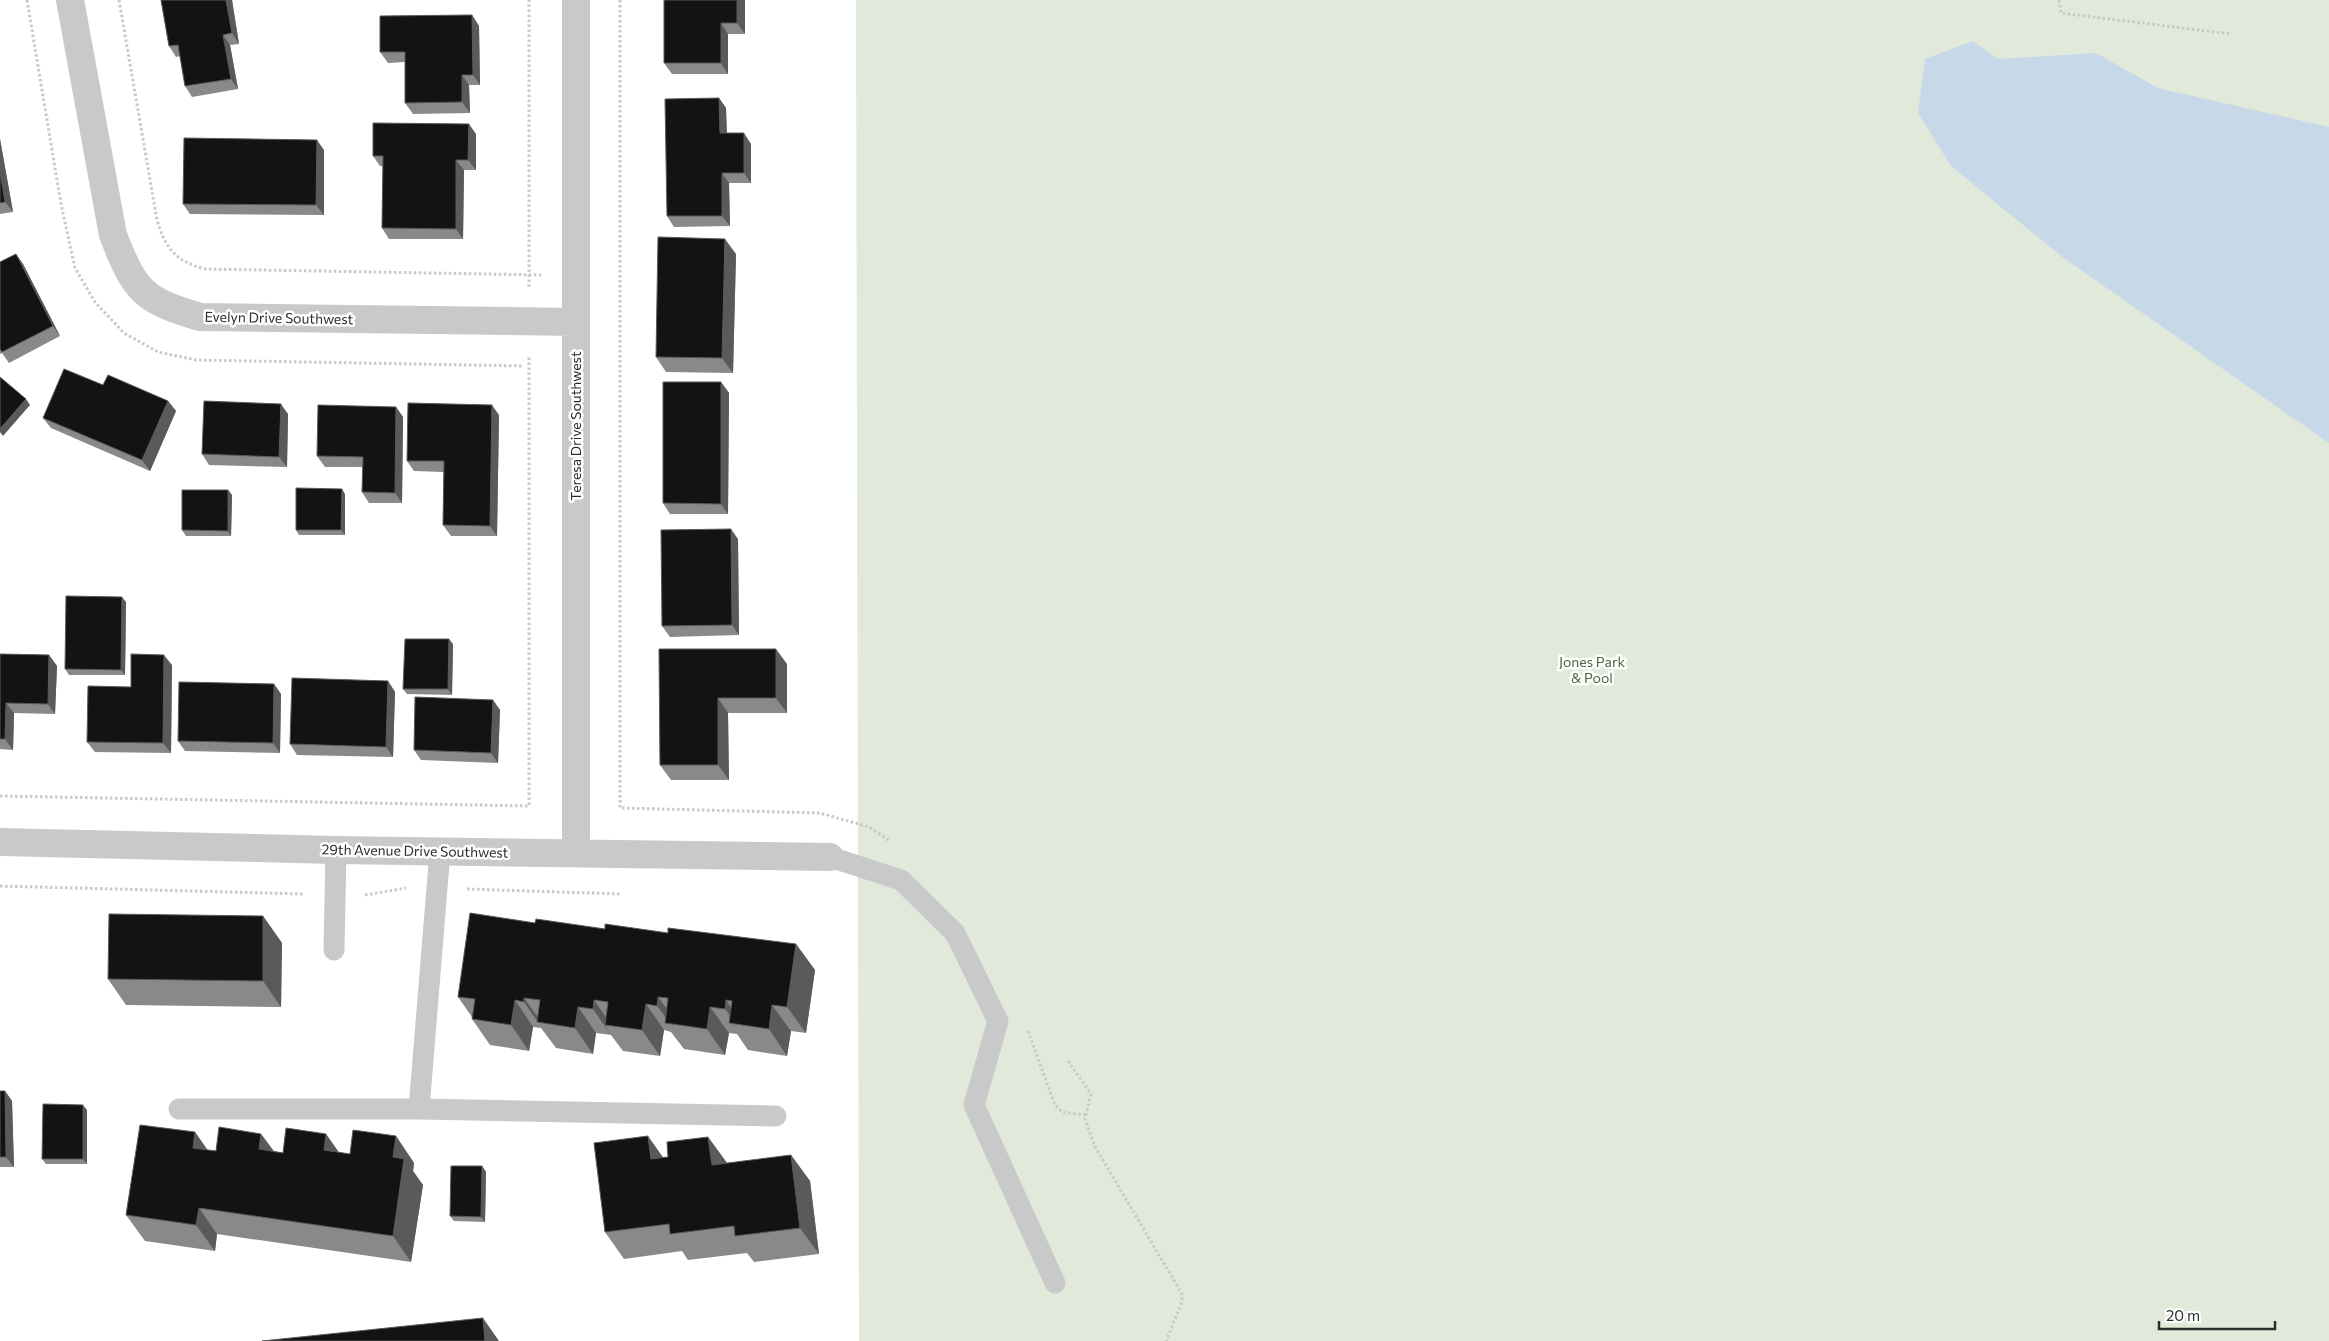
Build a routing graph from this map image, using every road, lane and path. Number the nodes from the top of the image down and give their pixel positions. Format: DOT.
graph roads {
  1 [pos="26,0"];
  2 [pos="70,0"];
  3 [pos="119,0"];
  4 [pos="529,0"];
  5 [pos="576,0"];
  6 [pos="620,0"];
  7 [pos="2059,0"];
  8 [pos="2231,34"];
  9 [pos="529,275"];
  10 [pos="548,275"];
  11 [pos="529,295"];
  12 [pos="576,322"];
  13 [pos="529,348"];
  14 [pos="524,366"];
  15 [pos="0,796"];
  16 [pos="620,808"];
  17 [pos="0,842"];
  18 [pos="336,850"];
  19 [pos="440,851"];
  20 [pos="576,853"];
  21 [pos="830,857"];
  22 [pos="334,950"];
  23 [pos="1068,1061"];
  24 [pos="180,1109"];
  25 [pos="418,1109"];
  26 [pos="776,1116"];
  27 [pos="1055,1283"];
  28 [pos="1166,1341"];
  1 -- 14 [label="path"];
  2 -- 12 [label="street, Evelyn Drive Southwest"];
  3 -- 9 [label="path"];
  4 -- 9 [label="path"];
  5 -- 12 [label="street, Teresa Drive Southwest"];
  6 -- 16 [label="path"];
  7 -- 8 [label="path"];
  9 -- 10 [label="path"];
  9 -- 11 [label="path"];
  12 -- 20 [label="street, Teresa Drive Southwest"];
  13 -- 15 [label="path"];
  17 -- 18 [label="street, 29th Avenue Drive Southwest"];
  18 -- 19 [label="street, 29th Avenue Drive Southwest"];
  18 -- 22 [label="lane"];
  19 -- 20 [label="street, 29th Avenue Drive Southwest"];
  19 -- 25 [label="lane"];
  20 -- 21 [label="street, 29th Avenue Drive Southwest"];
  21 -- 27 [label="lane"];
  23 -- 28 [label="path"];
  24 -- 25 [label="lane"];
  25 -- 26 [label="lane"];
}
